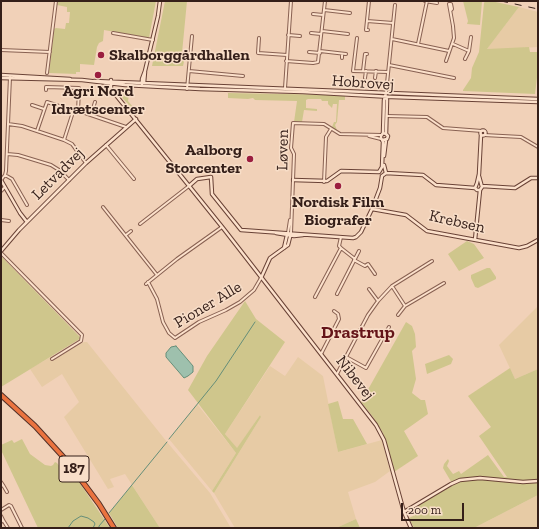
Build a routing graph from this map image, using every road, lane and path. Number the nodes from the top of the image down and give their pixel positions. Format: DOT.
graph roads {
  1 [pos="56,1"];
  2 [pos="160,1"];
  3 [pos="291,1"];
  4 [pos="325,1"];
  5 [pos="369,1"];
  6 [pos="426,1"];
  7 [pos="437,3"];
  8 [pos="395,5"];
  9 [pos="324,10"];
  10 [pos="450,10"];
  11 [pos="350,13"];
  12 [pos="313,14"];
  13 [pos="324,15"];
  14 [pos="367,21"];
  15 [pos="393,23"];
  16 [pos="368,30"];
  17 [pos="322,32"];
  18 [pos="113,33"];
  19 [pos="311,33"];
  20 [pos="348,34"];
  21 [pos="288,35"];
  22 [pos="192,36"];
  23 [pos="300,36"];
  24 [pos="471,37"];
  25 [pos="259,38"];
  26 [pos="357,38"];
  27 [pos="392,39"];
  28 [pos="153,40"];
  29 [pos="418,44"];
  30 [pos="453,44"];
  31 [pos="1,50"];
  32 [pos="450,51"];
  33 [pos="469,51"];
  34 [pos="50,52"];
  35 [pos="309,52"];
  36 [pos="320,52"];
  37 [pos="342,54"];
  38 [pos="346,54"];
  39 [pos="367,54"];
  40 [pos="287,55"];
  41 [pos="342,58"];
  42 [pos="465,59"];
  43 [pos="286,61"];
  44 [pos="446,61"];
  45 [pos="389,65"];
  46 [pos="189,71"];
  47 [pos="364,71"];
  48 [pos="376,71"];
  49 [pos="388,72"];
  50 [pos="48,73"];
  51 [pos="243,76"];
  52 [pos="1,77"];
  53 [pos="10,77"];
  54 [pos="365,78"];
  55 [pos="376,78"];
  56 [pos="454,78"];
  57 [pos="112,82"];
  58 [pos="143,82"];
  59 [pos="187,84"];
  60 [pos="143,86"];
  61 [pos="187,89"];
  62 [pos="46,90"];
  63 [pos="285,90"];
  64 [pos="386,93"];
  65 [pos="386,97"];
  66 [pos="538,100"];
  67 [pos="95,102"];
  68 [pos="32,105"];
  69 [pos="59,106"];
  70 [pos="44,109"];
  71 [pos="78,112"];
  72 [pos="90,115"];
  73 [pos="387,116"];
  74 [pos="136,119"];
  75 [pos="8,124"];
  76 [pos="126,127"];
  77 [pos="331,129"];
  78 [pos="37,131"];
  79 [pos="384,134"];
  80 [pos="482,134"];
  81 [pos="366,135"];
  82 [pos="382,139"];
  83 [pos="64,140"];
  84 [pos="386,140"];
  85 [pos="106,145"];
  86 [pos="538,147"];
  87 [pos="7,154"];
  88 [pos="86,163"];
  89 [pos="383,169"];
  90 [pos="379,172"];
  91 [pos="386,173"];
  92 [pos="5,175"];
  93 [pos="382,176"];
  94 [pos="538,178"];
  95 [pos="134,179"];
  96 [pos="1,180"];
  97 [pos="69,180"];
  98 [pos="293,180"];
  99 [pos="324,182"];
  100 [pos="189,186"];
  101 [pos="5,187"];
  102 [pos="478,187"];
  103 [pos="1,191"];
  104 [pos="27,205"];
  105 [pos="103,207"];
  106 [pos="372,209"];
  107 [pos="1,220"];
  108 [pos="9,221"];
  109 [pos="27,222"];
  110 [pos="140,224"];
  111 [pos="222,227"];
  112 [pos="131,231"];
  113 [pos="289,234"];
  114 [pos="126,235"];
  115 [pos="341,237"];
  116 [pos="474,240"];
  117 [pos="538,240"];
  118 [pos="341,248"];
  119 [pos="359,251"];
  120 [pos="1,252"];
  121 [pos="354,260"];
  122 [pos="432,261"];
  123 [pos="374,274"];
  124 [pos="157,275"];
  125 [pos="261,278"];
  126 [pos="444,283"];
  127 [pos="392,286"];
  128 [pos="369,289"];
  129 [pos="337,294"];
  130 [pos="315,296"];
  131 [pos="378,301"];
  132 [pos="405,306"];
  133 [pos="334,311"];
  134 [pos="398,315"];
  135 [pos="389,328"];
  136 [pos="321,354"];
  137 [pos="346,357"];
  138 [pos="52,359"];
  139 [pos="337,374"];
  140 [pos="1,395"];
  141 [pos="26,417"];
  142 [pos="538,481"];
  143 [pos="2,484"];
  144 [pos="8,492"];
  145 [pos="1,510"];
  146 [pos="404,512"];
  147 [pos="1,516"];
  148 [pos="2,521"];
  149 [pos="8,528"];
  150 [pos="22,528"];
  151 [pos="114,528"];
  152 [pos="411,528"];
  1 -- 34 [label="street"];
  2 -- 28 [label="street"];
  3 -- 21 [label="street"];
  4 -- 9 [label="street"];
  5 -- 14 [label="street"];
  6 -- 7 [label="street"];
  6 -- 29 [label="street"];
  8 -- 15 [label="street"];
  9 -- 11 [label="street"];
  9 -- 13 [label="street"];
  10 -- 30 [label="street"];
  12 -- 13 [label="street"];
  13 -- 17 [label="street"];
  14 -- 15 [label="street"];
  14 -- 16 [label="street"];
  15 -- 27 [label="street"];
  17 -- 19 [label="street"];
  17 -- 20 [label="street"];
  17 -- 36 [label="street"];
  18 -- 28 [label="street"];
  21 -- 23 [label="street"];
  21 -- 40 [label="street"];
  22 -- 46 [label="street"];
  24 -- 33 [label="street"];
  25 -- 40 [label="street"];
  26 -- 47 [label="street"];
  27 -- 29 [label="street"];
  27 -- 45 [label="street"];
  28 -- 58 [label="street"];
  29 -- 32 [label="street"];
  30 -- 32 [label="street"];
  30 -- 33 [label="street"];
  31 -- 34 [label="street"];
  32 -- 44 [label="street"];
  33 -- 42 [label="street"];
  34 -- 50 [label="street"];
  35 -- 36 [label="street"];
  36 -- 37 [label="street"];
  36 -- 43 [label="street"];
  37 -- 38 [label="street"];
  37 -- 41 [label="street"];
  39 -- 47 [label="street"];
  40 -- 43 [label="street"];
  43 -- 63 [label="street"];
  45 -- 49 [label="street"];
  45 -- 56 [label="street"];
  46 -- 51 [label="street"];
  46 -- 59 [label="street"];
  47 -- 48 [label="street"];
  47 -- 54 [label="street"];
  48 -- 49 [label="street"];
  48 -- 55 [label="street"];
  49 -- 64 [label="street"];
  52 -- 53 [label="street, Hobrovej"];
  53 -- 57 [label="street, Hobrovej"];
  53 -- 75 [label="street"];
  57 -- 58 [label="street, Hobrovej"];
  57 -- 60 [label="street, Hobrovej"];
  57 -- 74 [label="street, Nibevej"];
  58 -- 59 [label="street, Hobrovej"];
  58 -- 60 [label="street"];
  59 -- 61 [label="street"];
  59 -- 63 [label="street, Hobrovej"];
  60 -- 61 [label="street, Hobrovej"];
  61 -- 63 [label="street, Hobrovej"];
  62 -- 71 [label="street"];
  63 -- 64 [label="street, Hobrovej"];
  63 -- 65 [label="street, Hobrovej"];
  64 -- 65 [label="street"];
  64 -- 66 [label="street, Hobrovej"];
  65 -- 66 [label="street, Hobrovej"];
  65 -- 73 [label="street"];
  65 -- 79 [label="street"];
  67 -- 72 [label="street"];
  68 -- 70 [label="street"];
  69 -- 70 [label="street"];
  70 -- 78 [label="street"];
  71 -- 72 [label="street"];
  71 -- 83 [label="street"];
  72 -- 76 [label="street"];
  73 -- 79 [label="street"];
  73 -- 80 [label="street"];
  74 -- 76 [label="street, Letvadvej"];
  74 -- 100 [label="street, Nibevej"];
  75 -- 78 [label="street"];
  75 -- 87 [label="street"];
  76 -- 85 [label="street, Letvadvej"];
  77 -- 81 [label="street, Løven"];
  77 -- 98 [label="street, Løven"];
  77 -- 99 [label="street"];
  78 -- 83 [label="street"];
  79 -- 81 [label="street, Løven"];
  79 -- 82 [label="street"];
  79 -- 84 [label="street"];
  80 -- 86 [label="street"];
  80 -- 102 [label="street"];
  81 -- 82 [label="street, Løven"];
  82 -- 84 [label="street"];
  82 -- 89 [label="street"];
  83 -- 88 [label="street"];
  84 -- 89 [label="street"];
  85 -- 88 [label="street, Letvadvej"];
  85 -- 95 [label="street"];
  87 -- 92 [label="street"];
  87 -- 97 [label="street"];
  88 -- 97 [label="street, Letvadvej"];
  89 -- 90 [label="street"];
  89 -- 91 [label="street"];
  90 -- 93 [label="street"];
  90 -- 99 [label="street"];
  91 -- 93 [label="street"];
  91 -- 102 [label="street"];
  92 -- 96 [label="street"];
  92 -- 104 [label="street"];
  93 -- 106 [label="street"];
  94 -- 102 [label="street"];
  96 -- 101 [label="street"];
  97 -- 109 [label="street, Letvadvej"];
  98 -- 99 [label="street"];
  98 -- 113 [label="street, Løven"];
  100 -- 110 [label="street"];
  100 -- 111 [label="street, Nibevej"];
  100 -- 113 [label="street"];
  101 -- 103 [label="street"];
  101 -- 109 [label="street"];
  102 -- 116 [label="street"];
  105 -- 114 [label="street"];
  106 -- 115 [label="street"];
  106 -- 116 [label="street, Krebsen"];
  107 -- 108 [label="street"];
  109 -- 120 [label="street, Letvadvej"];
  111 -- 124 [label="street"];
  111 -- 125 [label="street, Nibevej"];
  112 -- 114 [label="street"];
  113 -- 115 [label="street"];
  113 -- 125 [label="street"];
  114 -- 124 [label="street"];
  115 -- 118 [label="street"];
  116 -- 117 [label="street, Krebsen"];
  118 -- 121 [label="street"];
  118 -- 130 [label="street"];
  119 -- 121 [label="street"];
  120 -- 138 [label="street, Letvadvej"];
  121 -- 123 [label="street"];
  121 -- 129 [label="street"];
  122 -- 127 [label="street"];
  124 -- 125 [label="street, Pioner Alle"];
  125 -- 136 [label="street, Nibevej"];
  126 -- 132 [label="street"];
  127 -- 131 [label="street"];
  127 -- 132 [label="street"];
  128 -- 131 [label="street"];
  131 -- 137 [label="street"];
  132 -- 134 [label="street"];
  133 -- 136 [label="street"];
  135 -- 137 [label="street"];
  136 -- 139 [label="street, Nibevej"];
  137 -- 139 [label="street"];
  139 -- 146 [label="street, Nibevej"];
  140 -- 141 [label="highway"];
  140 -- 141 [label="highway, 187"];
  141 -- 151 [label="highway, 187"];
  142 -- 146 [label="street"];
  143 -- 144 [label="street"];
  145 -- 150 [label="street"];
  146 -- 152 [label="street, Nibevej"];
  147 -- 148 [label="street"];
  148 -- 149 [label="street"];
}
